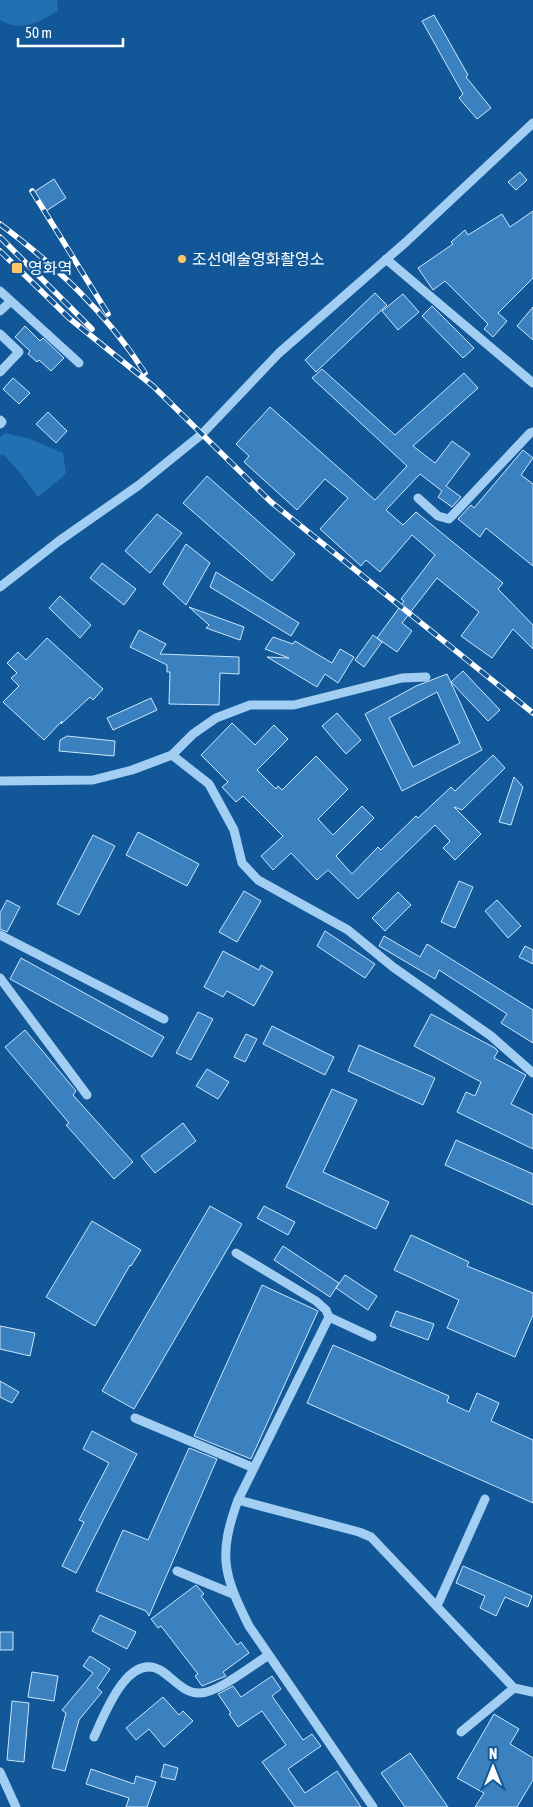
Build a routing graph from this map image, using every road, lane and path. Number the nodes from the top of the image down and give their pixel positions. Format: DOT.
graph roads {
  1 [pos="533,123"];
  2 [pos="386,259"];
  3 [pos="0,290"];
  4 [pos="10,301"];
  5 [pos="0,311"];
  6 [pos="0,334"];
  7 [pos="78,363"];
  8 [pos="0,372"];
  9 [pos="533,383"];
  10 [pos="0,420"];
  11 [pos="0,424"];
  12 [pos="533,432"];
  13 [pos="418,498"];
  14 [pos="0,587"];
  15 [pos="426,677"];
  16 [pos="172,755"];
  17 [pos="0,781"];
  18 [pos="0,934"];
  19 [pos="0,978"];
  20 [pos="164,1019"];
  21 [pos="533,1073"];
  22 [pos="87,1095"];
  23 [pos="236,1253"];
  24 [pos="328,1317"];
  25 [pos="372,1337"];
  26 [pos="135,1418"];
  27 [pos="254,1468"];
  28 [pos="485,1499"];
  29 [pos="238,1500"];
  30 [pos="177,1570"];
  31 [pos="233,1594"];
  32 [pos="437,1606"];
  33 [pos="269,1655"];
  34 [pos="514,1688"];
  35 [pos="533,1692"];
  36 [pos="462,1732"];
  37 [pos="94,1737"];
  38 [pos="0,1772"];
  39 [pos="16,1807"];
  40 [pos="373,1807"];
  1 -- 2 [label="street"];
  2 -- 9 [label="street"];
  2 -- 14 [label="street"];
  3 -- 4 [label="street"];
  4 -- 5 [label="street"];
  4 -- 7 [label="street"];
  6 -- 8 [label="street"];
  10 -- 11 [label="street"];
  12 -- 13 [label="street"];
  15 -- 16 [label="street"];
  16 -- 17 [label="street"];
  16 -- 21 [label="street"];
  18 -- 20 [label="street"];
  19 -- 22 [label="street"];
  23 -- 24 [label="street"];
  24 -- 25 [label="street"];
  24 -- 27 [label="street"];
  26 -- 27 [label="street"];
  27 -- 29 [label="street"];
  28 -- 32 [label="street"];
  29 -- 31 [label="street"];
  29 -- 32 [label="street"];
  30 -- 31 [label="street"];
  31 -- 33 [label="street"];
  32 -- 34 [label="street"];
  33 -- 37 [label="street"];
  33 -- 40 [label="street"];
  34 -- 35 [label="street"];
  34 -- 36 [label="street"];
  38 -- 39 [label="street"];
}
